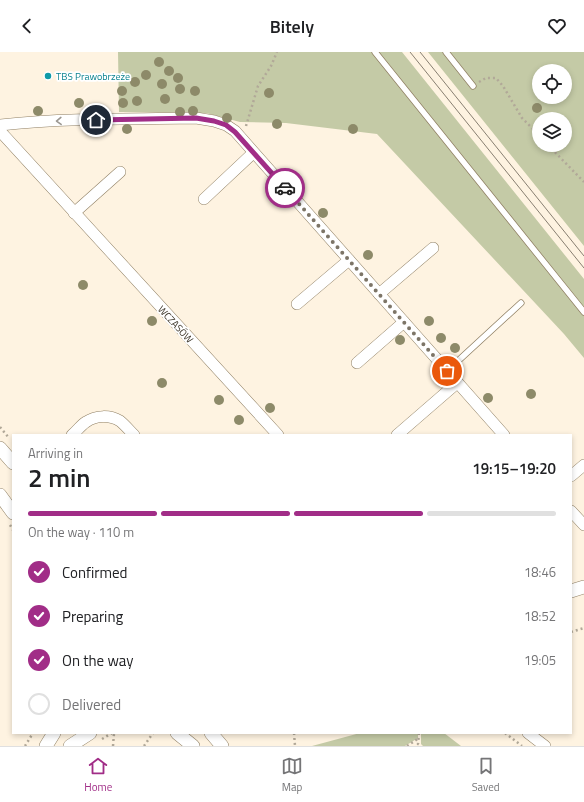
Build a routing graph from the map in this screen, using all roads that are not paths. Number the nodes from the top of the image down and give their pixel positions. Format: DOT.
graph roads {
  1 [pos="375,52"];
  2 [pos="446,52"];
  3 [pos="473,86"];
  4 [pos="0,125"];
  5 [pos="0,131"];
  6 [pos="254,153"];
  7 [pos="120,172"];
  8 [pos="204,199"];
  9 [pos="74,213"];
  10 [pos="433,248"];
  11 [pos="349,260"];
  12 [pos="379,294"];
  13 [pos="522,303"];
  14 [pos="297,304"];
  15 [pos="584,312"];
  16 [pos="404,322"];
  17 [pos="357,363"];
  18 [pos="447,371"];
  19 [pos="458,383"];
  20 [pos="73,434"];
  21 [pos="133,434"];
  22 [pos="277,434"];
  23 [pos="398,434"];
  24 [pos="503,434"];
  25 [pos="0,448"];
  26 [pos="12,462"];
  27 [pos="584,465"];
  28 [pos="572,475"];
  29 [pos="0,495"];
  30 [pos="572,511"];
  31 [pos="12,512"];
  32 [pos="584,525"];
  33 [pos="584,587"];
  34 [pos="572,591"];
  35 [pos="53,734"];
  36 [pos="88,734"];
  37 [pos="178,734"];
  38 [pos="212,734"];
  39 [pos="529,734"];
  40 [pos="46,746"];
  41 [pos="70,746"];
  42 [pos="193,746"];
  43 [pos="222,746"];
  44 [pos="545,746"];
  1 -- 15 [label="lane"];
  2 -- 3 [label="lane"];
  6 -- 4 [label="street, one-way"];
  5 -- 9 [label="street, WCZASÓW"];
  6 -- 8 [label="street"];
  6 -- 11 [label="street"];
  7 -- 9 [label="street"];
  9 -- 22 [label="street, WCZASÓW"];
  10 -- 12 [label="street"];
  11 -- 12 [label="street"];
  11 -- 14 [label="street"];
  12 -- 16 [label="street"];
  13 -- 18 [label="lane"];
  16 -- 17 [label="street"];
  16 -- 18 [label="street"];
  18 -- 19 [label="street"];
  19 -- 23 [label="street"];
  19 -- 24 [label="street"];
  20 -- 21 [label="street"];
  25 -- 26 [label="street"];
  27 -- 28 [label="street"];
  29 -- 31 [label="street"];
  30 -- 32 [label="street"];
  33 -- 34 [label="street"];
  35 -- 40 [label="street"];
  36 -- 41 [label="street"];
  37 -- 42 [label="street"];
  38 -- 43 [label="street"];
  39 -- 44 [label="street"];
}
